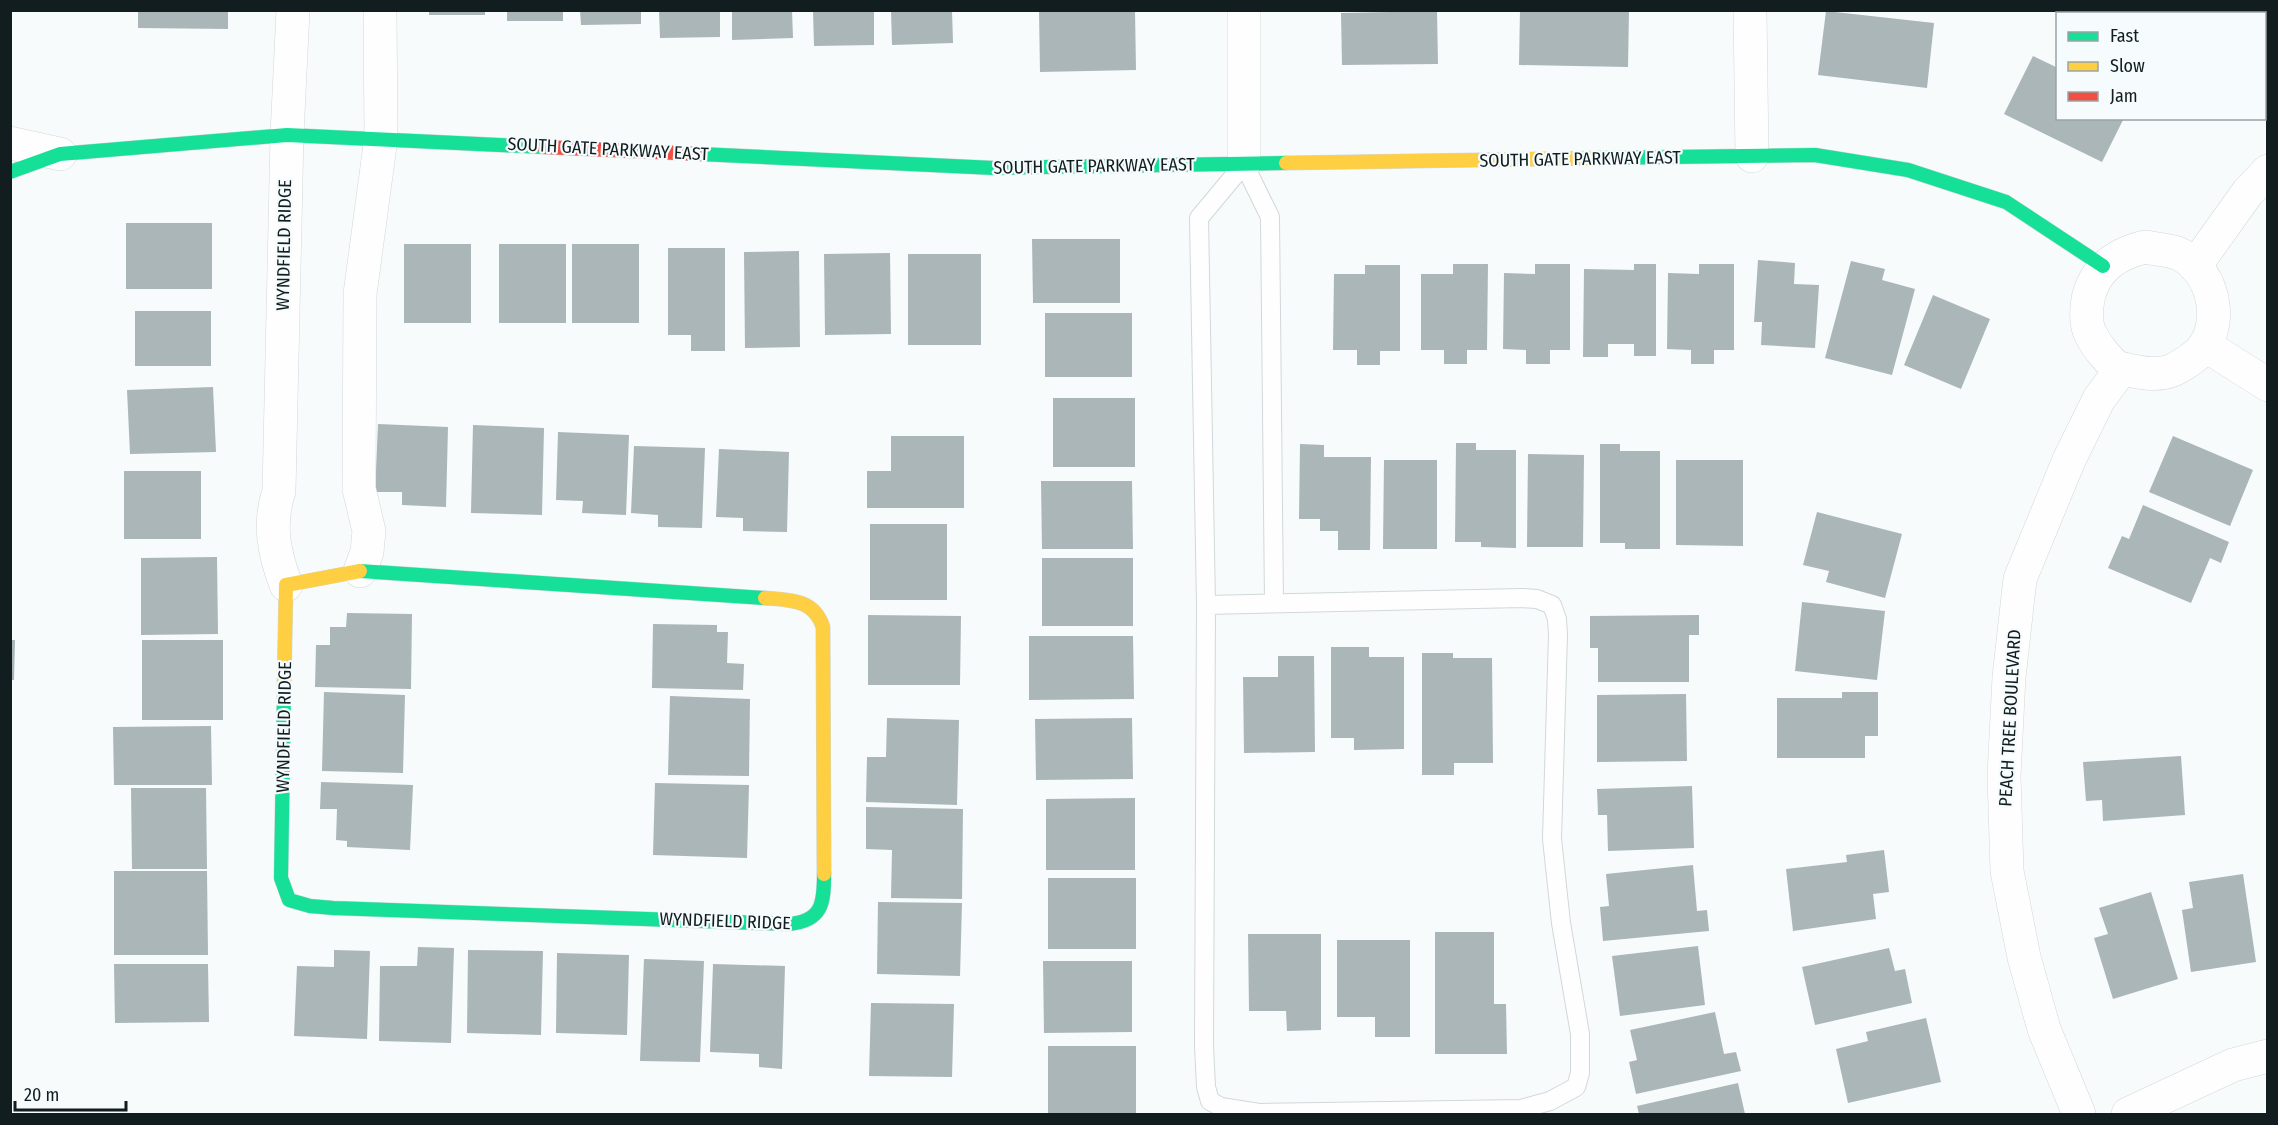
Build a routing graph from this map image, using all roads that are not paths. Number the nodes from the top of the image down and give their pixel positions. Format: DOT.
graph roads {
  1 [pos="293,10"];
  2 [pos="380,10"];
  3 [pos="1244,10"];
  4 [pos="1750,10"];
  5 [pos="287,135"];
  6 [pos="381,138"];
  7 [pos="10,143"];
  8 [pos="60,154"];
  9 [pos="1752,156"];
  10 [pos="1244,164"];
  11 [pos="2268,171"];
  12 [pos="10,172"];
  13 [pos="2103,266"];
  14 [pos="2195,266"];
  15 [pos="2205,345"];
  16 [pos="2120,371"];
  17 [pos="2268,385"];
  18 [pos="360,571"];
  19 [pos="286,585"];
  20 [pos="1274,603"];
  21 [pos="1206,605"];
  22 [pos="2268,1056"];
  23 [pos="2079,1114"];
  24 [pos="2128,1114"];
  1 -- 5 [label="street, WYNDFIELD RIDGE"];
  2 -- 6 [label="street"];
  3 -- 10 [label="street"];
  4 -- 9 [label="street"];
  5 -- 6 [label="street, SOUTH GATE PARKWAY EAST"];
  5 -- 8 [label="street, SOUTH GATE PARKWAY EAST"];
  5 -- 19 [label="street, WYNDFIELD RIDGE"];
  6 -- 10 [label="street, SOUTH GATE PARKWAY EAST"];
  6 -- 18 [label="street"];
  7 -- 8 [label="street, SOUTH GATE PARKWAY EAST"];
  8 -- 12 [label="street, SOUTH GATE PARKWAY EAST"];
  9 -- 10 [label="street, SOUTH GATE PARKWAY EAST"];
  9 -- 13 [label="street, SOUTH GATE PARKWAY EAST"];
  10 -- 20 [label="lane"];
  10 -- 21 [label="lane"];
  11 -- 14 [label="street"];
  13 -- 14 [label="street"];
  13 -- 16 [label="street"];
  14 -- 15 [label="street"];
  15 -- 16 [label="street"];
  15 -- 17 [label="street"];
  16 -- 23 [label="street, PEACH TREE BOULEVARD"];
  18 -- 19 [label="street, WYNDFIELD RIDGE"];
  18 -- 19 [label="street, WYNDFIELD RIDGE"];
  20 -- 21 [label="lane"];
  20 -- 21 [label="lane"];
  22 -- 24 [label="street"];
}
